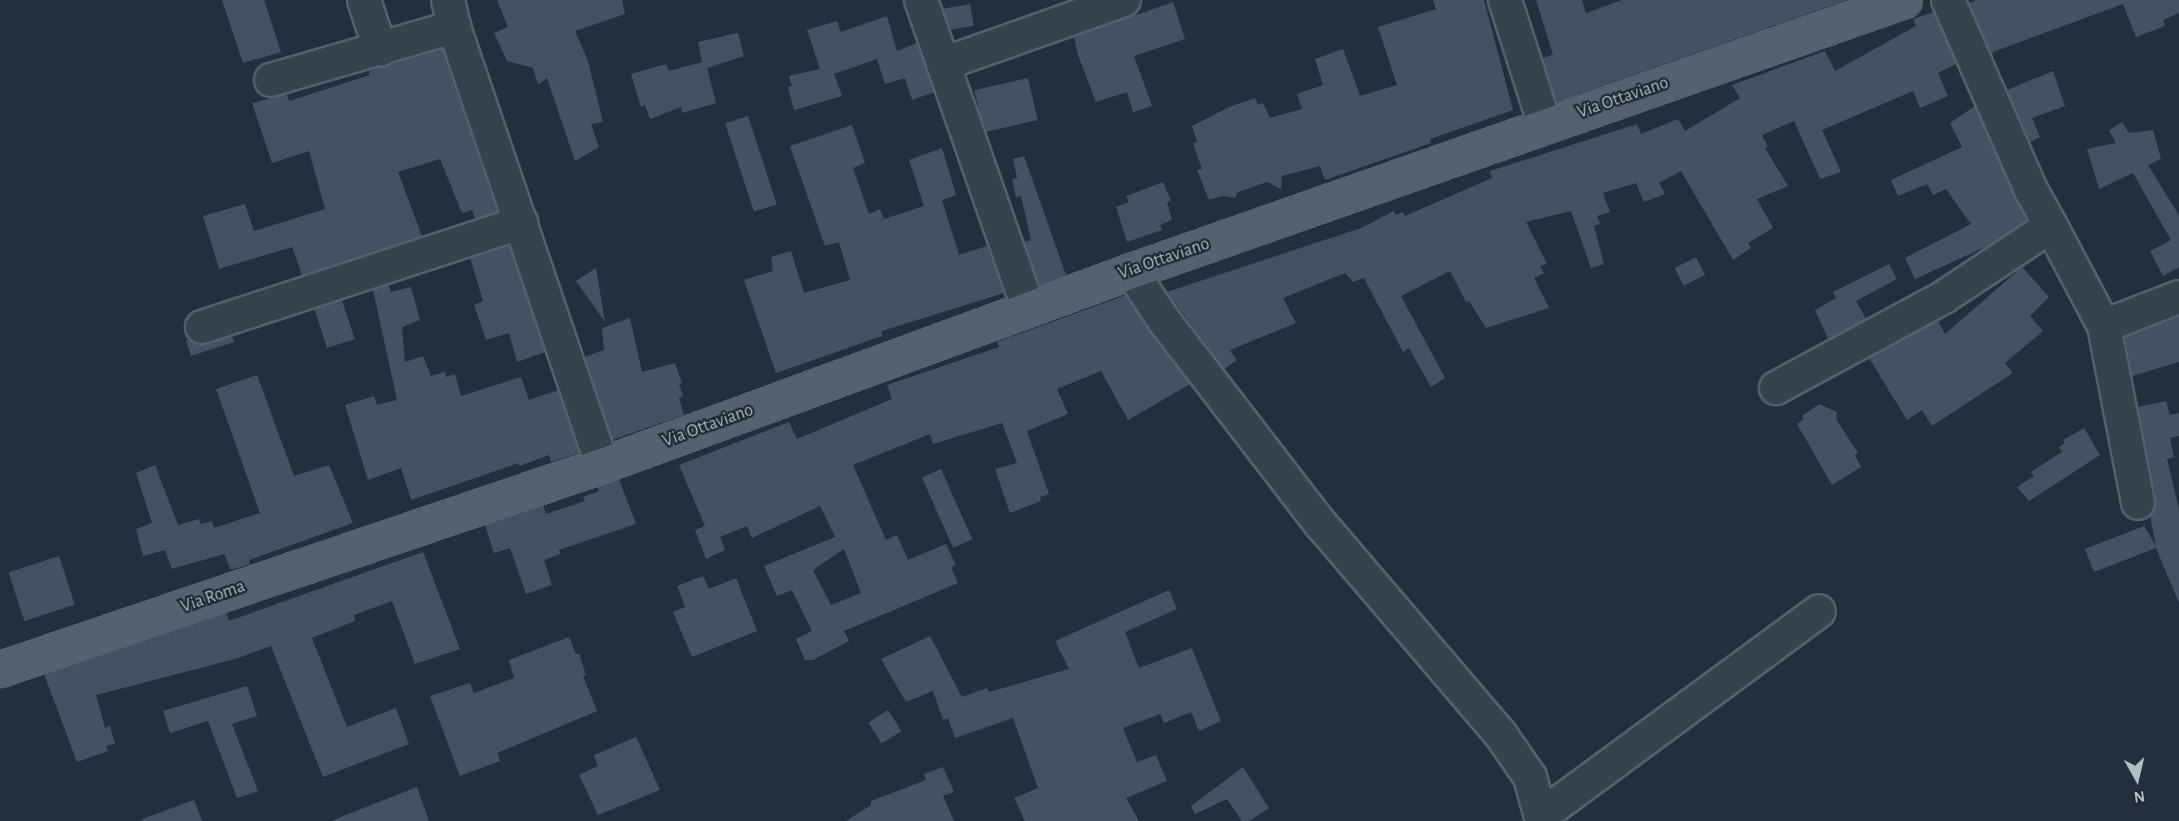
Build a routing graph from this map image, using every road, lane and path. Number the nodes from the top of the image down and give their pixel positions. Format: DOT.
graph roads {
  1 [pos="364,0"];
  2 [pos="921,0"];
  3 [pos="1124,0"];
  4 [pos="1505,0"];
  5 [pos="1904,0"];
  6 [pos="1948,0"];
  7 [pos="451,14"];
  8 [pos="380,49"];
  9 [pos="943,64"];
  10 [pos="271,80"];
  11 [pos="1545,125"];
  12 [pos="521,223"];
  13 [pos="2050,226"];
  14 [pos="1131,271"];
  15 [pos="2179,297"];
  16 [pos="1028,308"];
  17 [pos="2104,326"];
  18 [pos="202,327"];
  19 [pos="1776,388"];
  20 [pos="602,465"];
  21 [pos="2138,502"];
  22 [pos="427,525"];
  23 [pos="1818,611"];
  24 [pos="0,669"];
  25 [pos="1542,819"];
  1 -- 8 [label="street"];
  2 -- 9 [label="street"];
  3 -- 9 [label="street"];
  4 -- 11 [label="street"];
  5 -- 11 [label="main road, Via Ottaviano"];
  6 -- 13 [label="street"];
  7 -- 8 [label="street"];
  7 -- 12 [label="street"];
  8 -- 10 [label="street"];
  9 -- 16 [label="street"];
  11 -- 14 [label="main road, Via Ottaviano"];
  12 -- 18 [label="street"];
  12 -- 20 [label="street"];
  13 -- 17 [label="street"];
  13 -- 19 [label="street"];
  14 -- 16 [label="main road, Via Ottaviano"];
  14 -- 25 [label="street"];
  15 -- 17 [label="street"];
  16 -- 20 [label="main road, Via Ottaviano"];
  17 -- 21 [label="street"];
  20 -- 22 [label="main road, Via Ottaviano"];
  22 -- 24 [label="main road, Via Roma"];
  23 -- 25 [label="street"];
}
